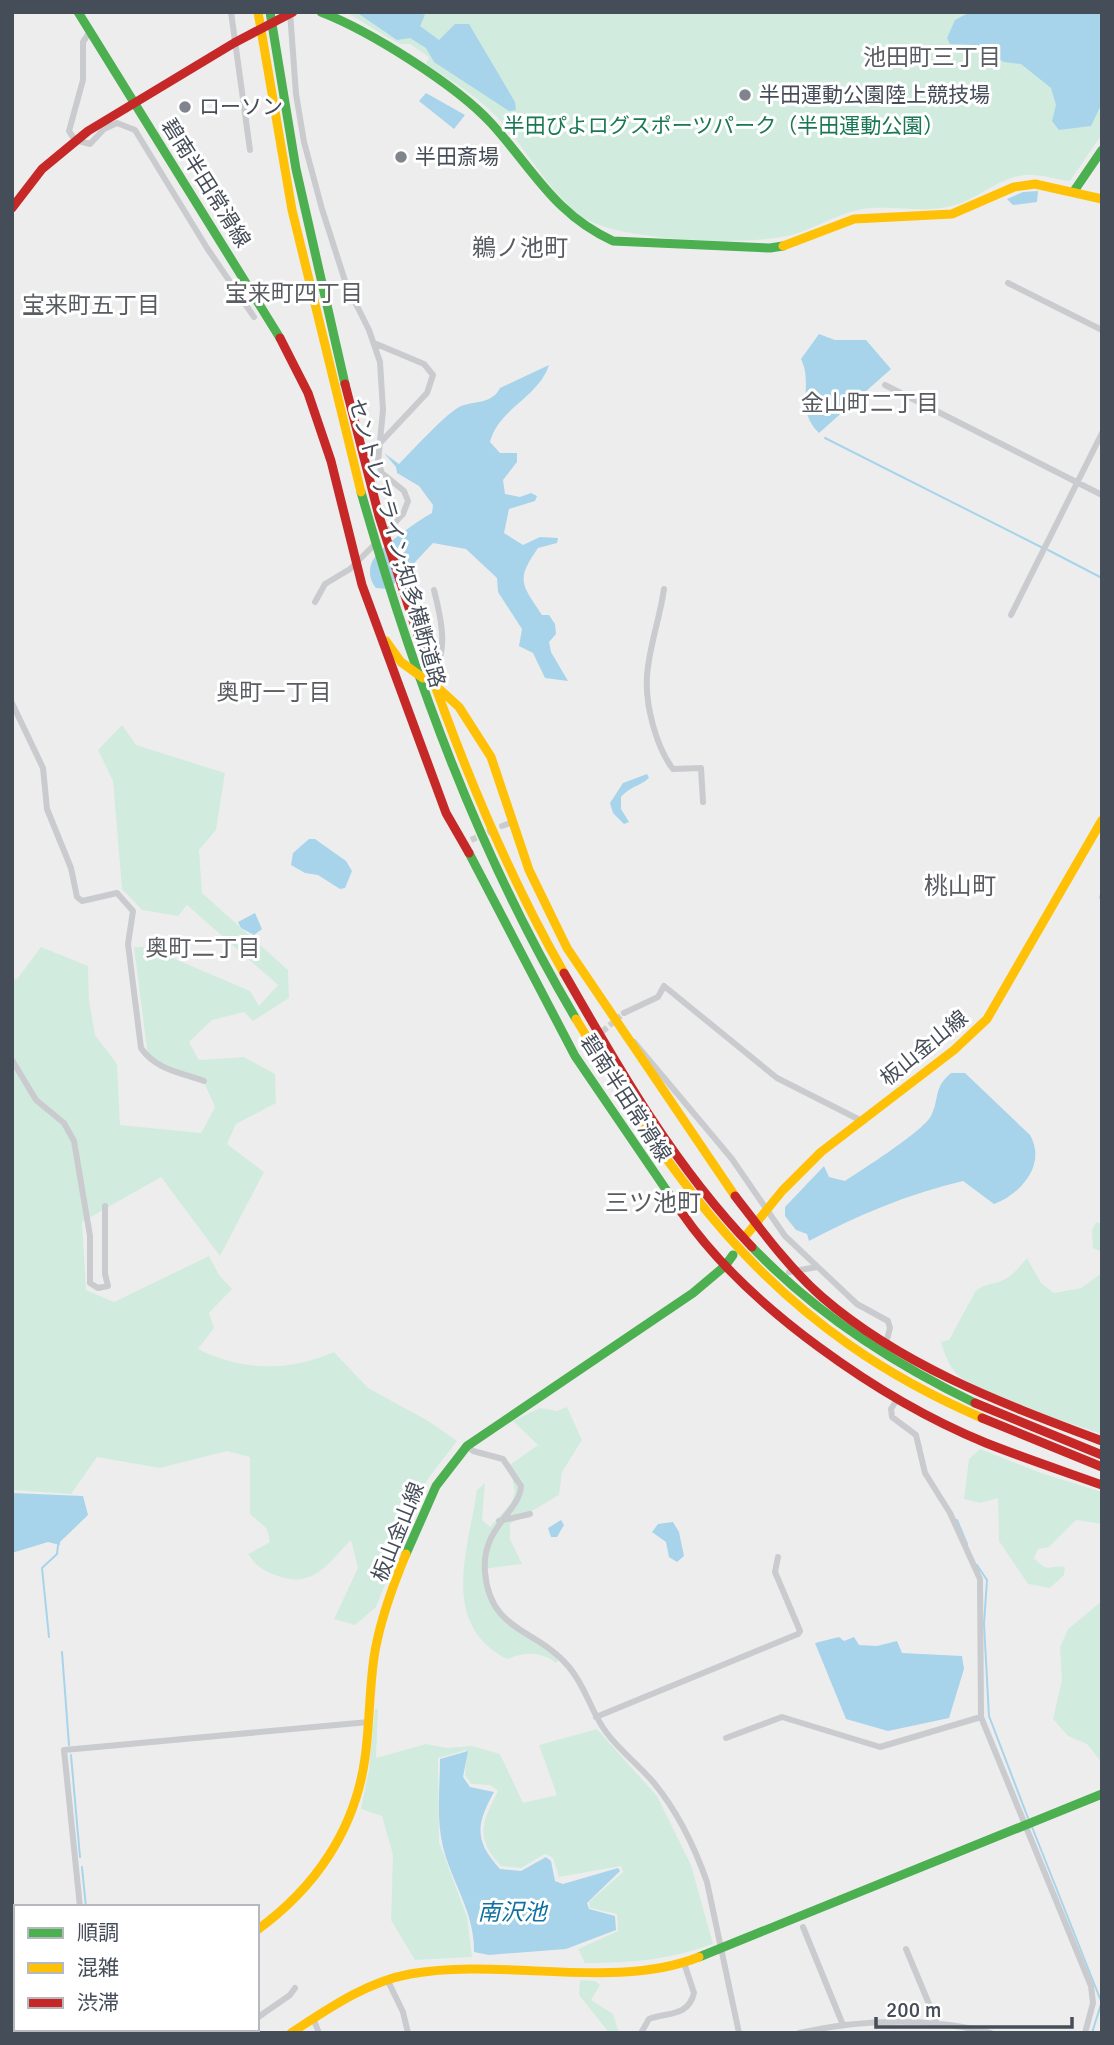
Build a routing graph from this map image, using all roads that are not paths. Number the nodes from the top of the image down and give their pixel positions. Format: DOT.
graph roads {
  1 [pos="78,12"];
  2 [pos="230,12"];
  3 [pos="270,12"];
  4 [pos="321,12"];
  5 [pos="291,13"];
  6 [pos="258,14"];
  7 [pos="89,33"];
  8 [pos="234,43"];
  9 [pos="135,102"];
  10 [pos="75,140"];
  11 [pos="250,150"];
  12 [pos="1102,150"];
  13 [pos="1074,191"];
  14 [pos="1102,199"];
  15 [pos="12,208"];
  16 [pos="1008,282"];
  17 [pos="254,317"];
  18 [pos="1102,330"];
  19 [pos="374,343"];
  20 [pos="885,385"];
  21 [pos="1102,433"];
  22 [pos="382,442"];
  23 [pos="1076,483"];
  24 [pos="1102,495"];
  25 [pos="664,589"];
  26 [pos="434,590"];
  27 [pos="315,602"];
  28 [pos="373,615"];
  29 [pos="1011,615"];
  30 [pos="426,676"];
  31 [pos="402,692"];
  32 [pos="12,703"];
  33 [pos="703,802"];
  34 [pos="1102,820"];
  35 [pos="513,822"];
  36 [pos="502,826"];
  37 [pos="471,839"];
  38 [pos="461,844"];
  39 [pos="624,1013"];
  40 [pos="621,1028"];
  41 [pos="12,1060"];
  42 [pos="204,1081"];
  43 [pos="860,1120"];
  44 [pos="105,1206"];
  45 [pos="768,1209"];
  46 [pos="748,1233"];
  47 [pos="733,1255"];
  48 [pos="725,1266"];
  49 [pos="817,1267"];
  50 [pos="789,1272"];
  51 [pos="886,1343"];
  52 [pos="898,1398"];
  53 [pos="1102,1441"];
  54 [pos="467,1447"];
  55 [pos="1102,1455"];
  56 [pos="1102,1467"];
  57 [pos="1102,1485"];
  58 [pos="530,1514"];
  59 [pos="499,1521"];
  60 [pos="778,1557"];
  61 [pos="596,1717"];
  62 [pos="981,1717"];
  63 [pos="369,1722"];
  64 [pos="726,1738"];
  65 [pos="1102,1794"];
  66 [pos="1025,1824"];
  67 [pos="80,1905"];
  68 [pos="803,1927"];
  69 [pos="259,1928"];
  70 [pos="720,1948"];
  71 [pos="906,1949"];
  72 [pos="684,1963"];
  73 [pos="388,1981"];
  74 [pos="295,1988"];
  75 [pos="259,2017"];
  76 [pos="313,2018"];
  77 [pos="937,2023"];
  78 [pos="843,2025"];
  79 [pos="291,2033"];
  80 [pos="318,2033"];
  81 [pos="408,2033"];
  82 [pos="641,2033"];
  83 [pos="739,2033"];
  84 [pos="799,2033"];
  85 [pos="991,2033"];
  86 [pos="1085,2033"];
  1 -- 7 [label="main road, 碧南半田常滑線"];
  2 -- 8 [label="street"];
  3 -- 30 [label="main road, セントレアライン;知多横断道路"];
  4 -- 13 [label="main road"];
  5 -- 8 [label="main road"];
  5 -- 19 [label="street"];
  6 -- 56 [label="main road, セントレアライン;知多横断道路"];
  7 -- 9 [label="main road, 碧南半田常滑線"];
  7 -- 10 [label="street"];
  8 -- 9 [label="main road"];
  8 -- 11 [label="street"];
  9 -- 10 [label="main road"];
  9 -- 28 [label="main road, 碧南半田常滑線"];
  10 -- 15 [label="main road"];
  10 -- 17 [label="street"];
  12 -- 13 [label="main road"];
  13 -- 14 [label="main road"];
  16 -- 18 [label="street"];
  19 -- 22 [label="street"];
  19 -- 22 [label="street"];
  20 -- 23 [label="street"];
  21 -- 23 [label="street"];
  22 -- 27 [label="street"];
  23 -- 24 [label="street"];
  23 -- 29 [label="street"];
  25 -- 33 [label="street"];
  26 -- 30 [label="street"];
  28 -- 30 [label="main road, 碧南半田常滑線"];
  28 -- 31 [label="main road, 碧南半田常滑線"];
  30 -- 31 [label="main road"];
  30 -- 35 [label="main road, 碧南半田常滑線"];
  30 -- 55 [label="main road, セントレアライン;知多横断道路"];
  31 -- 38 [label="main road, 碧南半田常滑線"];
  32 -- 42 [label="street"];
  34 -- 43 [label="main road, 板山金山線"];
  35 -- 36 [label="street"];
  35 -- 40 [label="main road, 碧南半田常滑線"];
  37 -- 38 [label="street"];
  38 -- 48 [label="main road, 碧南半田常滑線"];
  39 -- 43 [label="street"];
  40 -- 45 [label="street"];
  40 -- 51 [label="main road, 碧南半田常滑線"];
  41 -- 44 [label="street"];
  43 -- 45 [label="main road, 板山金山線"];
  45 -- 46 [label="main road, 板山金山線"];
  45 -- 49 [label="street"];
  47 -- 48 [label="main road, 板山金山線"];
  48 -- 52 [label="main road, 碧南半田常滑線"];
  48 -- 54 [label="main road, 板山金山線"];
  49 -- 50 [label="street"];
  49 -- 51 [label="street"];
  51 -- 53 [label="main road, 碧南半田常滑線"];
  52 -- 57 [label="main road, 碧南半田常滑線"];
  52 -- 62 [label="street"];
  54 -- 59 [label="street"];
  54 -- 63 [label="main road, 板山金山線"];
  58 -- 59 [label="street"];
  59 -- 61 [label="street"];
  60 -- 61 [label="street"];
  61 -- 70 [label="street"];
  62 -- 64 [label="street"];
  62 -- 66 [label="street"];
  63 -- 67 [label="street"];
  63 -- 69 [label="main road, 板山金山線"];
  65 -- 66 [label="main road"];
  66 -- 70 [label="main road"];
  66 -- 86 [label="street"];
  68 -- 78 [label="street"];
  70 -- 72 [label="main road"];
  70 -- 83 [label="street"];
  71 -- 77 [label="street"];
  72 -- 73 [label="main road"];
  72 -- 82 [label="street"];
  73 -- 76 [label="main road"];
  73 -- 81 [label="street"];
  74 -- 75 [label="street"];
  76 -- 79 [label="main road"];
  76 -- 80 [label="street"];
  77 -- 78 [label="street"];
  77 -- 85 [label="street"];
  78 -- 84 [label="street"];
}
